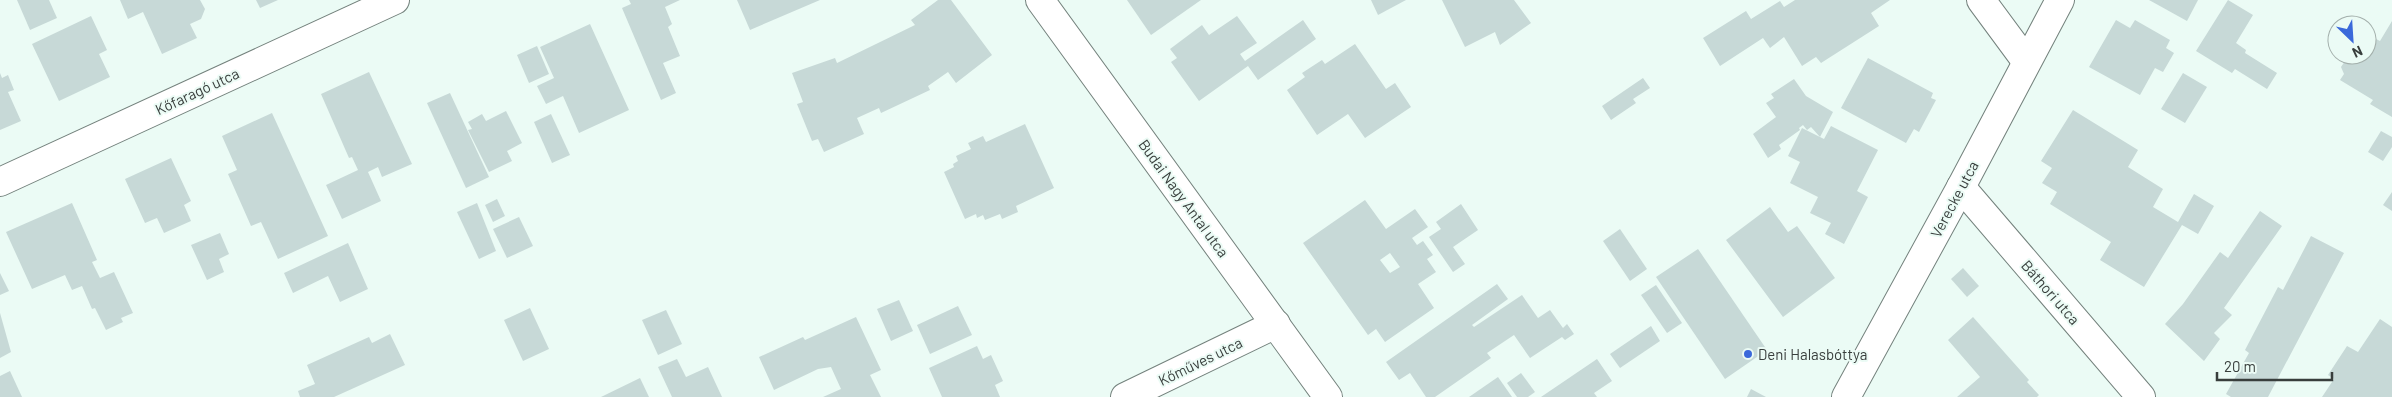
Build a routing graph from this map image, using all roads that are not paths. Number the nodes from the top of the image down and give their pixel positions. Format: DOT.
graph roads {
  1 [pos="395,0"];
  2 [pos="1040,0"];
  3 [pos="1981,0"];
  4 [pos="2060,0"];
  5 [pos="2026,61"];
  6 [pos="0,182"];
  7 [pos="1962,187"];
  8 [pos="1276,324"];
  9 [pos="1125,397"];
  10 [pos="1328,397"];
  11 [pos="1846,397"];
  12 [pos="2141,397"];
  1 -- 6 [label="street, Kőfaragó utca"];
  2 -- 8 [label="street, Budai Nagy Antal utca"];
  3 -- 5 [label="street"];
  4 -- 5 [label="street, Verecke utca"];
  5 -- 7 [label="street, Verecke utca"];
  7 -- 11 [label="street, Verecke utca"];
  7 -- 12 [label="street, Báthori utca"];
  8 -- 9 [label="street, Kőműves utca"];
  8 -- 10 [label="street, Budai Nagy Antal utca"];
}
